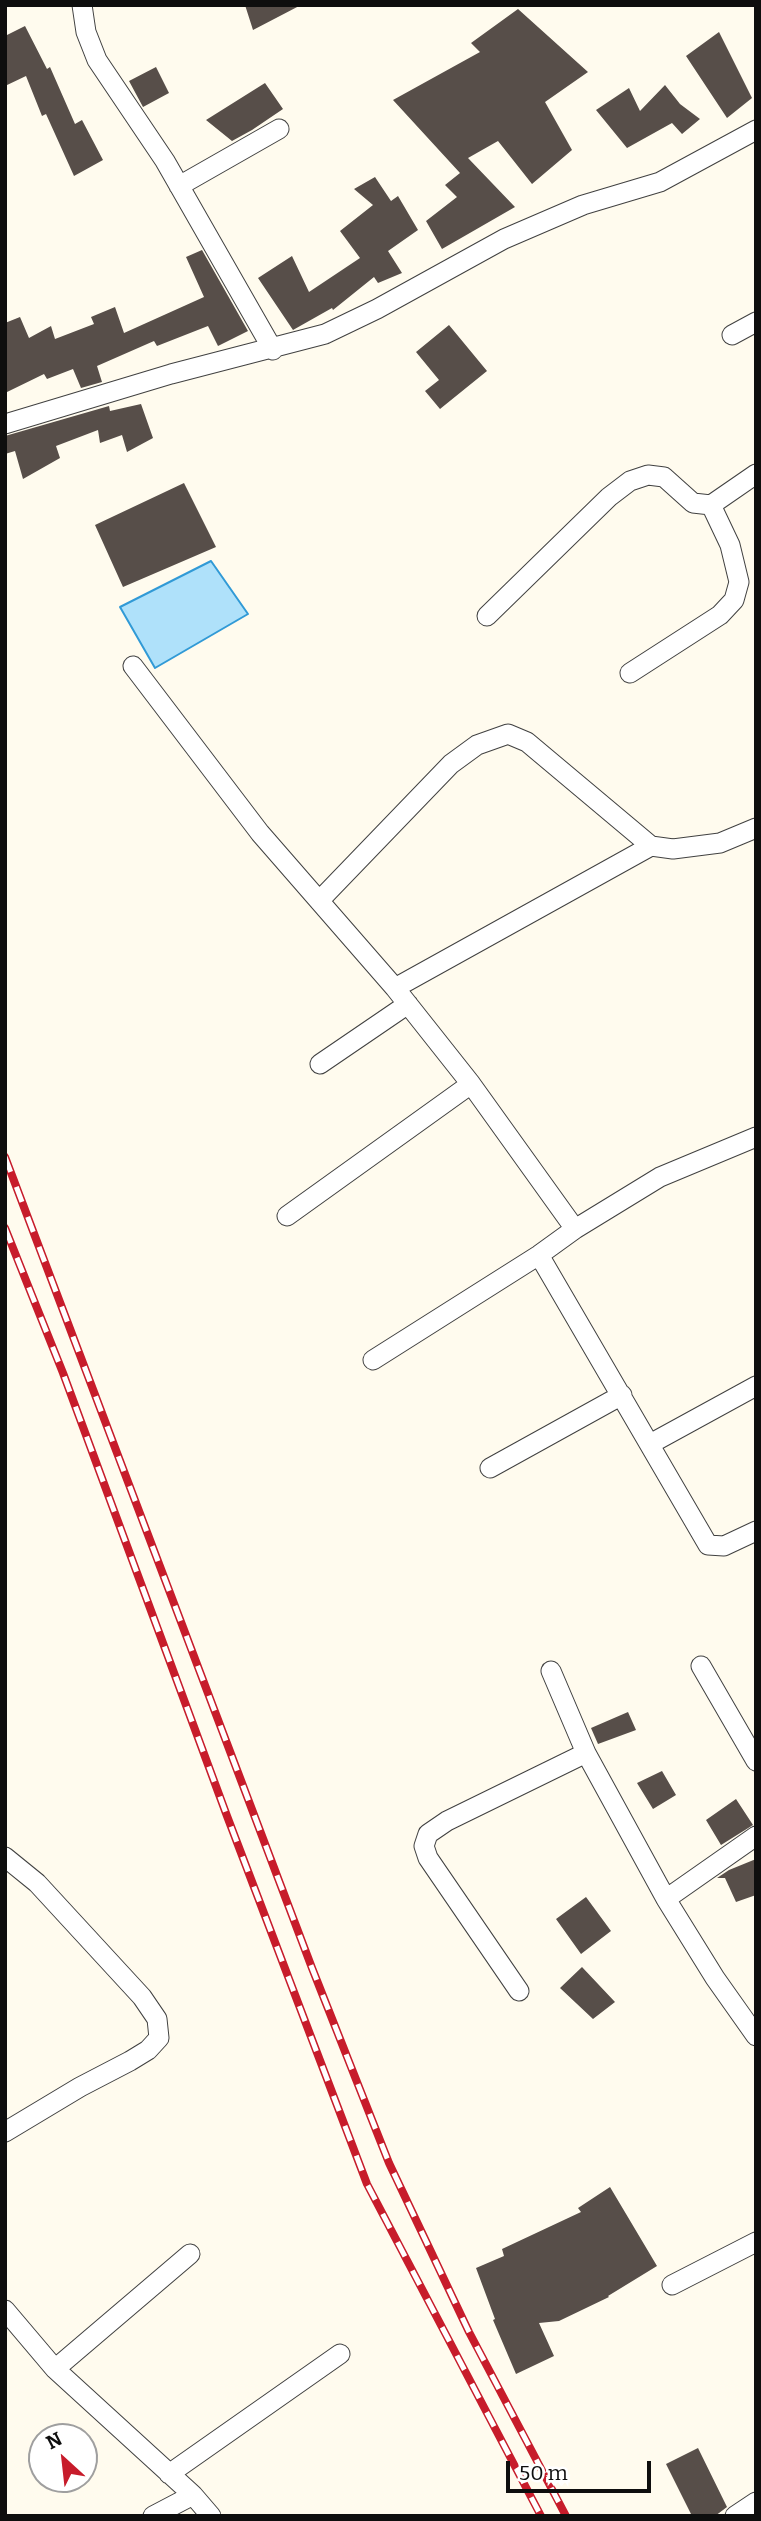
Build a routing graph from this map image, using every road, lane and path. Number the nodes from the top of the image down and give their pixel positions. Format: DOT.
graph roads {
  1 [pos="82,5"];
  2 [pos="279,129"];
  3 [pos="756,130"];
  4 [pos="179,186"];
  5 [pos="756,321"];
  6 [pos="732,335"];
  7 [pos="273,350"];
  8 [pos="5,424"];
  9 [pos="756,474"];
  10 [pos="711,505"];
  11 [pos="487,617"];
  12 [pos="132,666"];
  13 [pos="631,673"];
  14 [pos="756,828"];
  15 [pos="651,846"];
  16 [pos="319,901"];
  17 [pos="402,996"];
  18 [pos="320,1064"];
  19 [pos="471,1084"];
  20 [pos="756,1136"];
  21 [pos="287,1216"];
  22 [pos="575,1229"];
  23 [pos="539,1255"];
  24 [pos="373,1360"];
  25 [pos="756,1386"];
  26 [pos="622,1395"];
  27 [pos="650,1444"];
  28 [pos="490,1468"];
  29 [pos="756,1531"];
  30 [pos="701,1666"];
  31 [pos="551,1671"];
  32 [pos="586,1753"];
  33 [pos="756,1761"];
  34 [pos="756,1836"];
  35 [pos="5,1857"];
  36 [pos="666,1899"];
  37 [pos="519,1991"];
  38 [pos="756,2036"];
  39 [pos="5,2132"];
  40 [pos="756,2242"];
  41 [pos="190,2254"];
  42 [pos="671,2285"];
  43 [pos="5,2310"];
  44 [pos="340,2354"];
  45 [pos="55,2369"];
  46 [pos="169,2474"];
  47 [pos="193,2495"];
  48 [pos="756,2502"];
  49 [pos="153,2516"];
  50 [pos="211,2516"];
  51 [pos="735,2516"];
  1 -- 4 [label="street"];
  2 -- 4 [label="street"];
  3 -- 7 [label="street"];
  4 -- 7 [label="street"];
  5 -- 6 [label="street"];
  7 -- 8 [label="street"];
  9 -- 10 [label="street"];
  10 -- 11 [label="street"];
  10 -- 13 [label="street"];
  12 -- 16 [label="street"];
  14 -- 15 [label="street"];
  15 -- 16 [label="street"];
  15 -- 17 [label="street"];
  16 -- 17 [label="street"];
  17 -- 18 [label="street"];
  17 -- 19 [label="street"];
  19 -- 21 [label="street"];
  19 -- 22 [label="street"];
  20 -- 22 [label="street"];
  22 -- 23 [label="street"];
  23 -- 24 [label="street"];
  23 -- 26 [label="street"];
  25 -- 27 [label="street"];
  26 -- 27 [label="street"];
  26 -- 28 [label="street"];
  27 -- 29 [label="street"];
  30 -- 33 [label="street"];
  31 -- 32 [label="street"];
  32 -- 36 [label="street"];
  32 -- 37 [label="street"];
  34 -- 36 [label="street"];
  35 -- 39 [label="street"];
  36 -- 38 [label="street"];
  40 -- 42 [label="street"];
  41 -- 45 [label="street"];
  43 -- 45 [label="street"];
  44 -- 46 [label="street"];
  45 -- 46 [label="street"];
  46 -- 47 [label="street"];
  47 -- 49 [label="street"];
  47 -- 50 [label="street"];
  48 -- 51 [label="street"];
}
